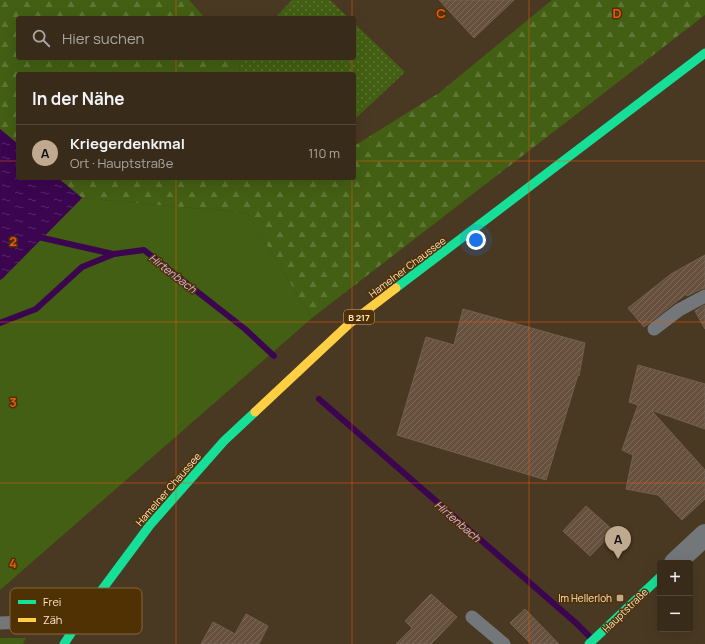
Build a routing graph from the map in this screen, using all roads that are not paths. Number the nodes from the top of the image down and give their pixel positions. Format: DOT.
graph roads {
  1 [pos="705,53"];
  2 [pos="705,296"];
  3 [pos="654,329"];
  4 [pos="705,535"];
  5 [pos="677,560"];
  6 [pos="657,579"];
  7 [pos="103,588"];
  8 [pos="472,617"];
  9 [pos="0,623"];
  10 [pos="10,623"];
  11 [pos="504,644"];
  12 [pos="589,644"];
  1 -- 7 [label="main road, Hamelner Chaussee / B 217"];
  2 -- 3 [label="lane"];
  4 -- 5 [label="street"];
  6 -- 12 [label="main road, Hauptstraße"];
  8 -- 11 [label="lane"];
  9 -- 10 [label="lane"];
}
